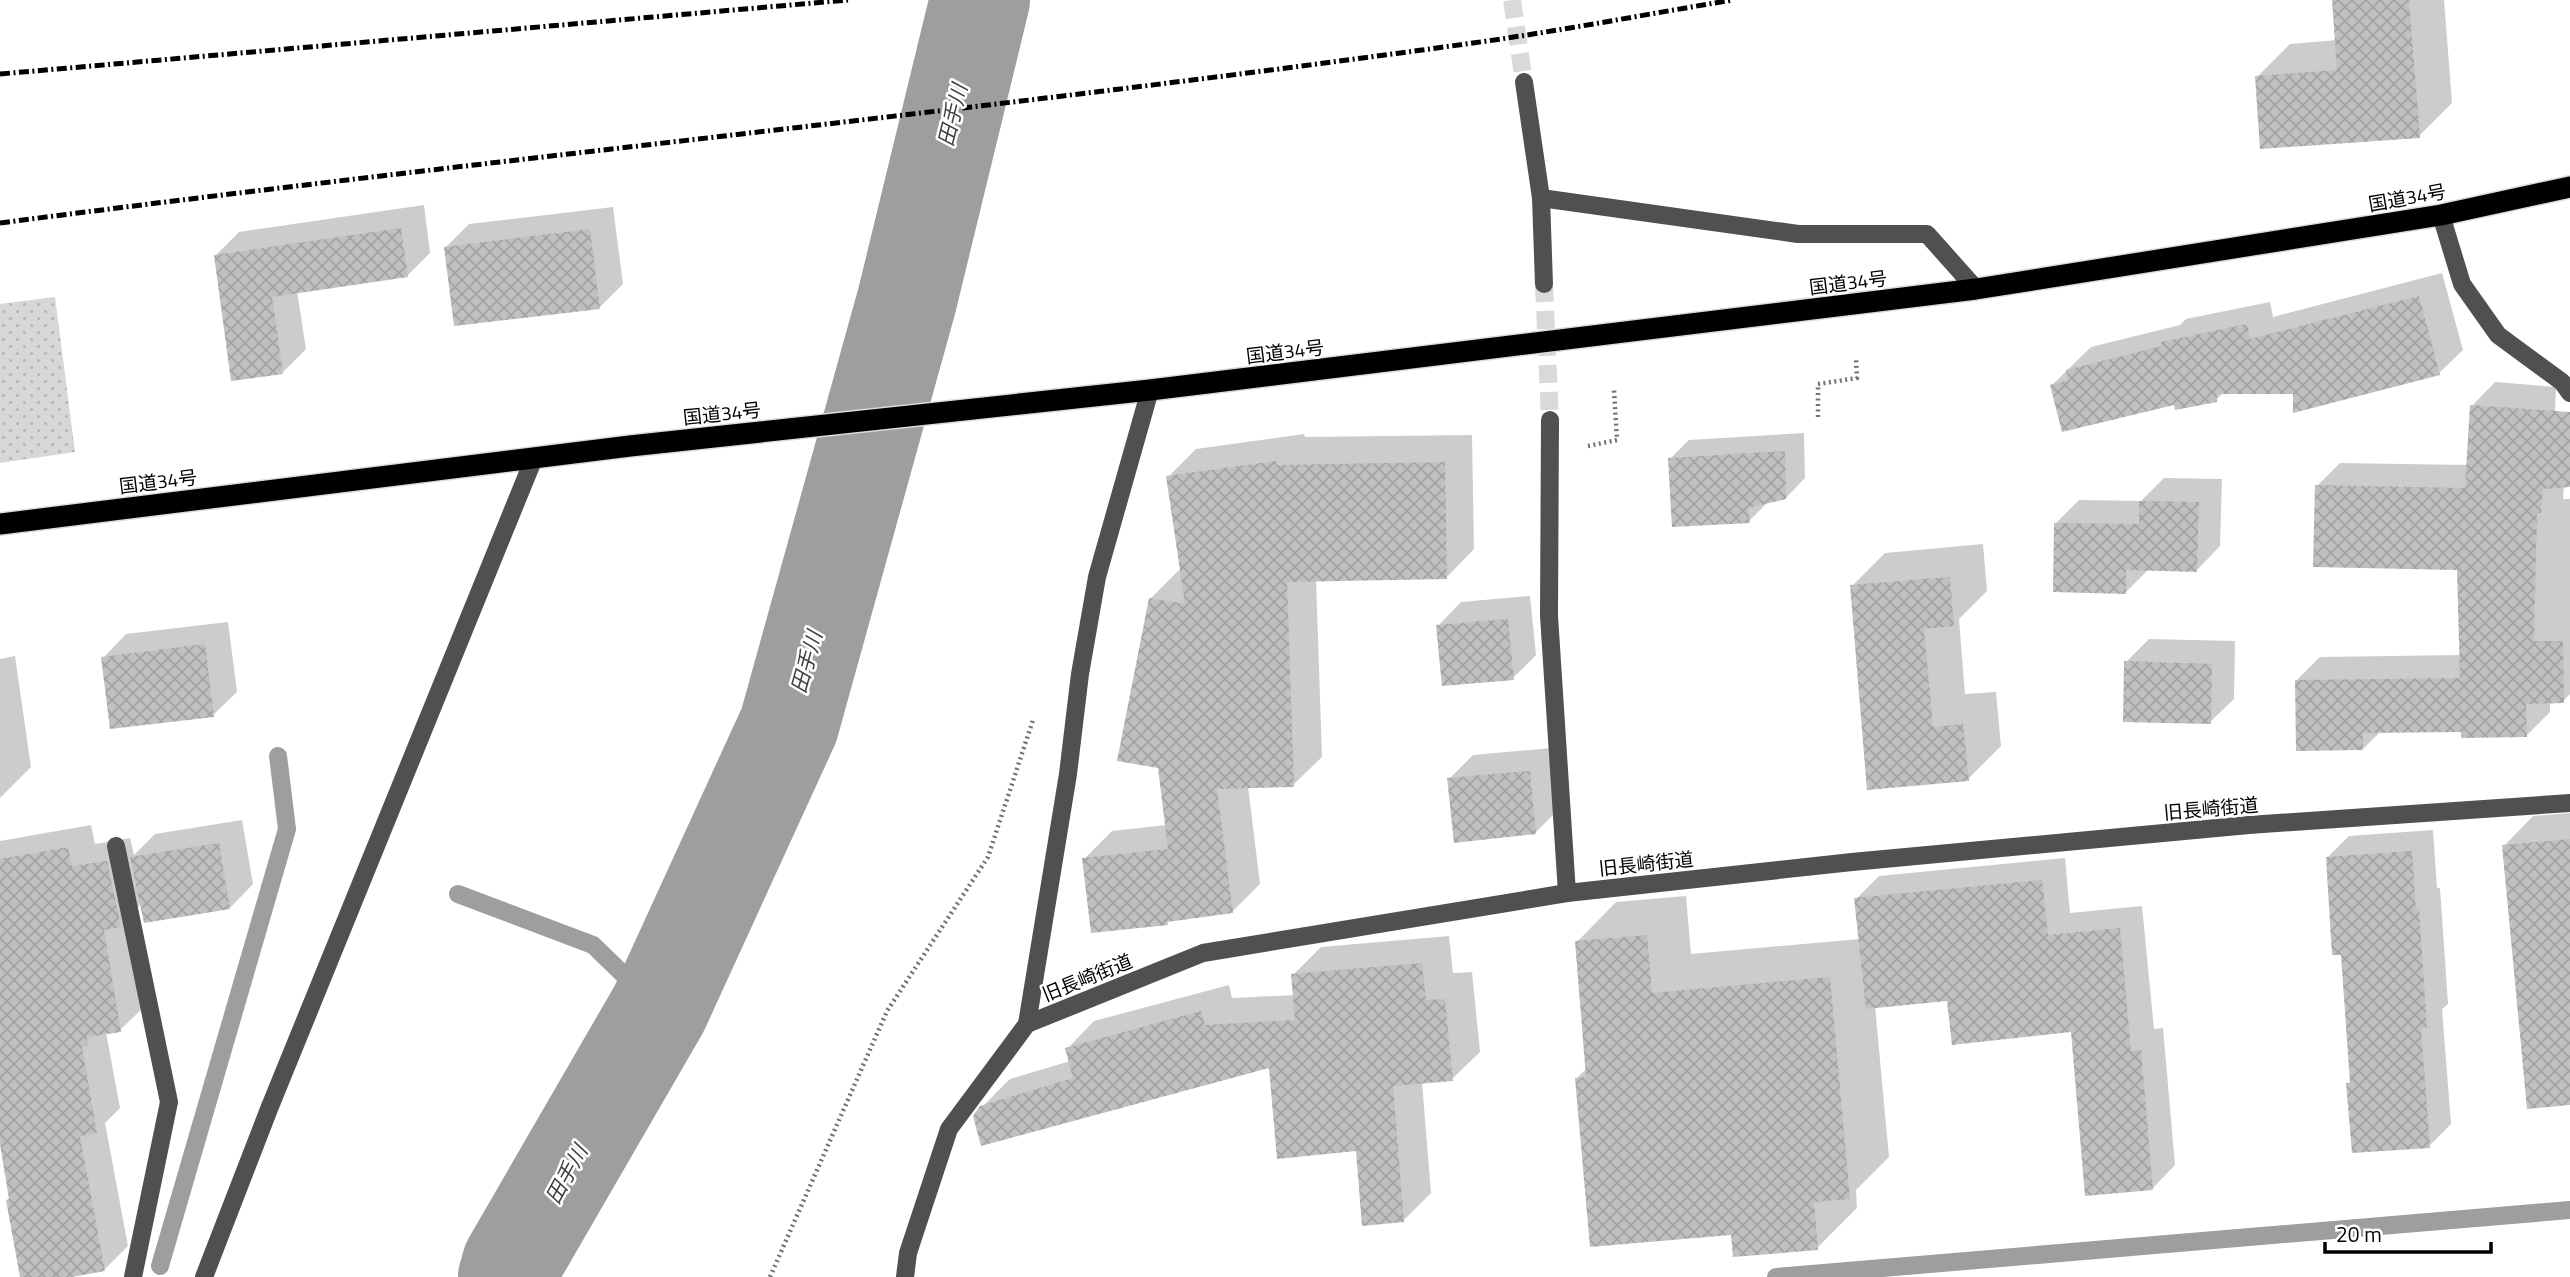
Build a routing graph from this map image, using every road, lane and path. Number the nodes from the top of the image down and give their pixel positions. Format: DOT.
graph roads {
  1 [pos="1524,82"];
  2 [pos="2570,187"];
  3 [pos="1541,198"];
  4 [pos="2441,215"];
  5 [pos="1544,284"];
  6 [pos="1976,289"];
  7 [pos="1856,358"];
  8 [pos="1150,390"];
  9 [pos="1614,390"];
  10 [pos="2570,393"];
  11 [pos="1818,417"];
  12 [pos="1550,420"];
  13 [pos="1550,454"];
  14 [pos="534,458"];
  15 [pos="0,524"];
  16 [pos="1080,674"];
  17 [pos="2570,803"];
  18 [pos="116,846"];
  19 [pos="1567,893"];
  20 [pos="1027,1024"];
  21 [pos="133,1277"];
  22 [pos="204,1277"];
  23 [pos="770,1277"];
  24 [pos="905,1277"];
  1 -- 3 [label="street"];
  2 -- 4 [label="highway, 国道34号"];
  3 -- 5 [label="street"];
  3 -- 6 [label="street"];
  4 -- 6 [label="highway, 国道34号"];
  4 -- 10 [label="street"];
  6 -- 8 [label="highway, 国道34号"];
  7 -- 11 [label="path"];
  8 -- 14 [label="highway, 国道34号"];
  8 -- 16 [label="street"];
  9 -- 13 [label="path"];
  12 -- 13 [label="street"];
  13 -- 19 [label="street"];
  14 -- 15 [label="highway, 国道34号"];
  14 -- 22 [label="street"];
  16 -- 20 [label="street"];
  16 -- 23 [label="path"];
  17 -- 19 [label="street, 旧長崎街道"];
  18 -- 21 [label="street"];
  19 -- 20 [label="street, 旧長崎街道"];
  20 -- 24 [label="street, 旧長崎街道"];
}
